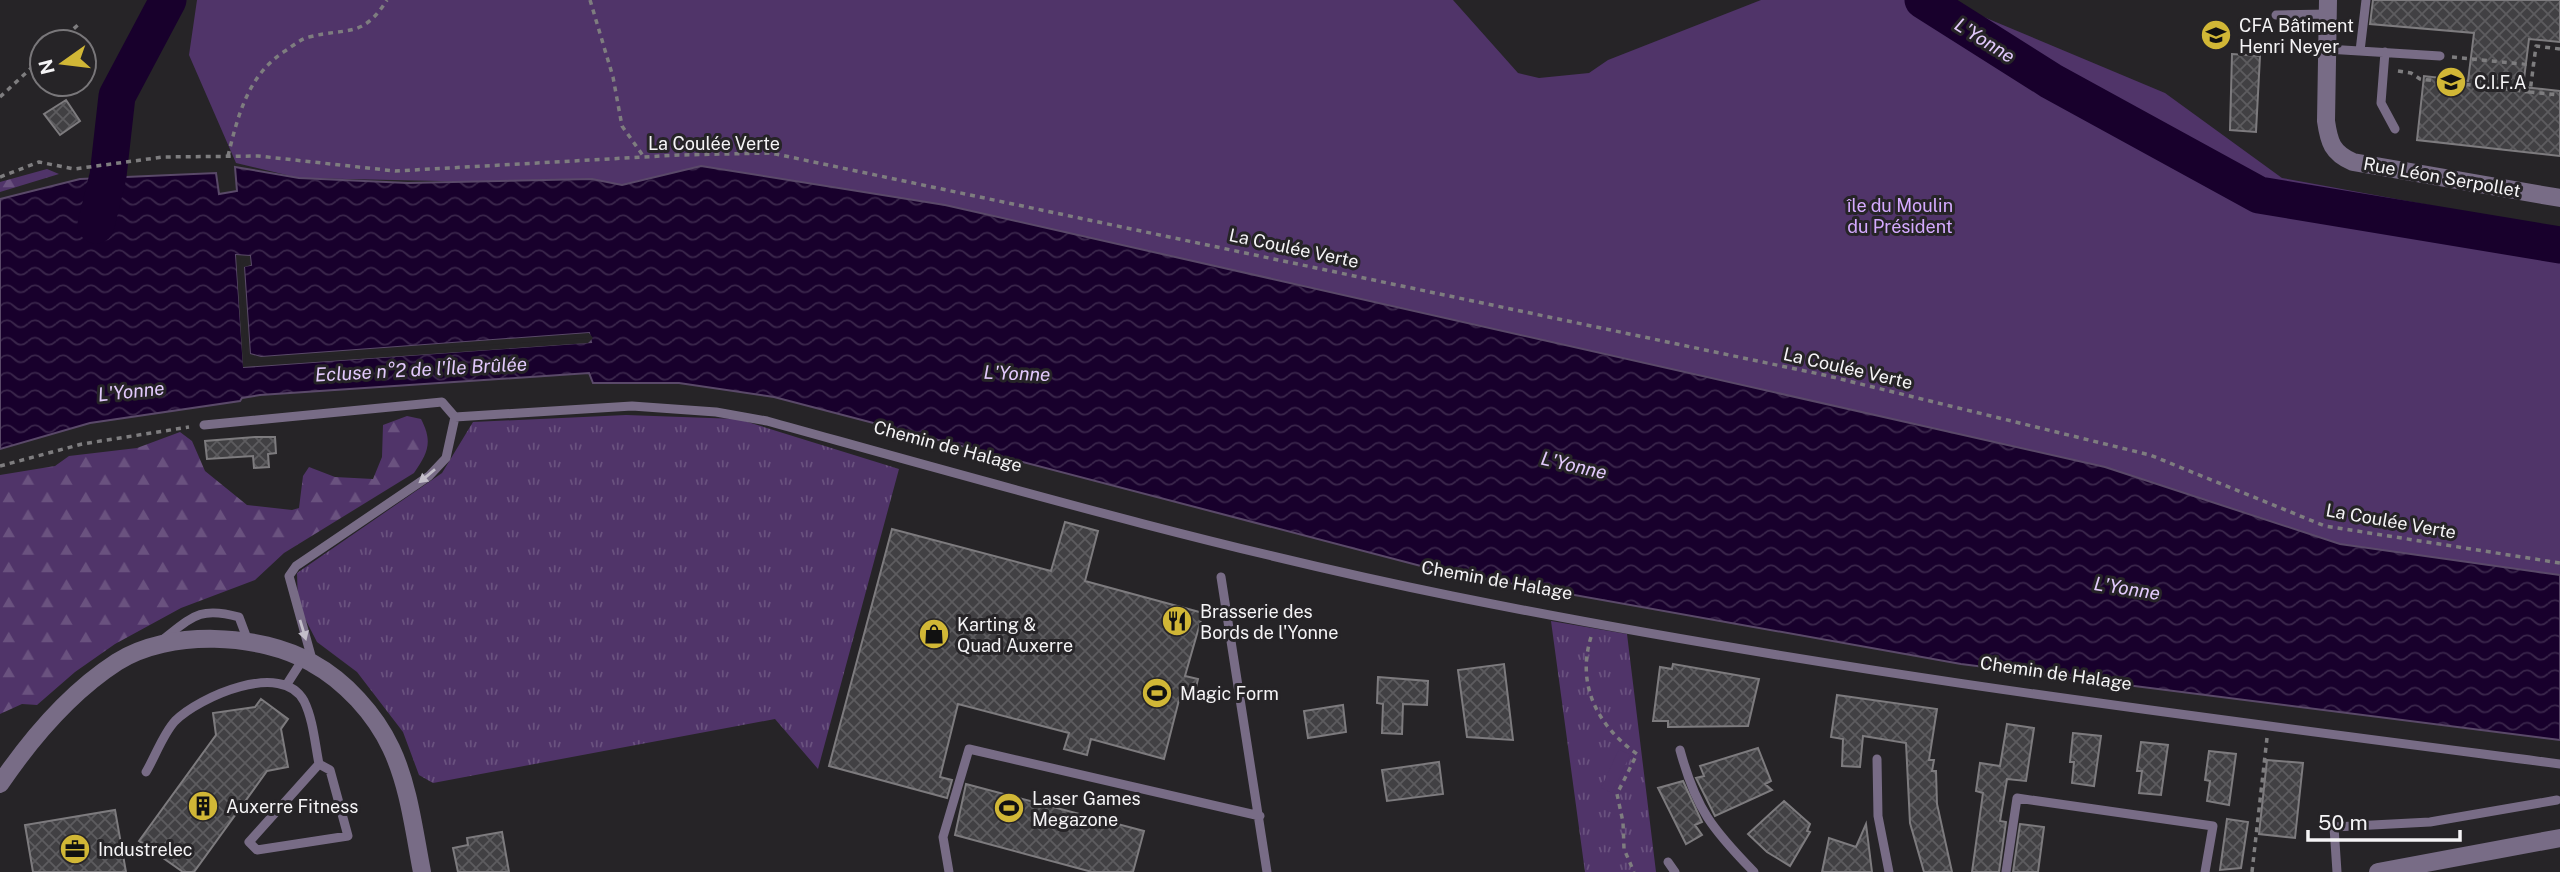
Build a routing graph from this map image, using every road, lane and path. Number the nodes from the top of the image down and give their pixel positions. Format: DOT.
graph roads {
  1 [pos="387,0"];
  2 [pos="590,0"];
  3 [pos="2366,0"];
  4 [pos="2328,7"];
  5 [pos="2276,15"];
  6 [pos="80,23"];
  7 [pos="75,28"];
  8 [pos="2560,48"];
  9 [pos="2327,49"];
  10 [pos="2360,51"];
  11 [pos="2385,52"];
  12 [pos="2440,56"];
  13 [pos="2533,65"];
  14 [pos="28,71"];
  15 [pos="2411,73"];
  16 [pos="2530,92"];
  17 [pos="2560,95"];
  18 [pos="0,97"];
  19 [pos="2395,129"];
  20 [pos="228,156"];
  21 [pos="644,157"];
  22 [pos="0,177"];
  23 [pos="2560,198"];
  24 [pos="455,417"];
  25 [pos="204,425"];
  26 [pos="0,466"];
  27 [pos="2560,563"];
  28 [pos="1221,577"];
  29 [pos="1596,622"];
  30 [pos="248,641"];
  31 [pos="157,645"];
  32 [pos="308,661"];
  33 [pos="287,684"];
  34 [pos="2268,726"];
  35 [pos="1680,750"];
  36 [pos="1877,759"];
  37 [pos="319,764"];
  38 [pos="2560,764"];
  39 [pos="146,772"];
  40 [pos="0,784"];
  41 [pos="2557,800"];
  42 [pos="1259,816"];
  43 [pos="2560,838"];
  44 [pos="1668,862"];
  45 [pos="422,872"];
  46 [pos="949,872"];
  47 [pos="1267,872"];
  48 [pos="1634,872"];
  49 [pos="1675,872"];
  50 [pos="1754,872"];
  51 [pos="1889,872"];
  52 [pos="2007,872"];
  53 [pos="2205,872"];
  54 [pos="2252,872"];
  55 [pos="2337,872"];
  56 [pos="2378,872"];
  1 -- 20 [label="path"];
  2 -- 21 [label="path"];
  3 -- 10 [label="lane"];
  4 -- 5 [label="lane"];
  4 -- 9 [label="street, Rue Léon Serpollet"];
  6 -- 7 [label="path"];
  8 -- 13 [label="path"];
  9 -- 10 [label="lane"];
  9 -- 23 [label="street, Rue Léon Serpollet"];
  10 -- 11 [label="lane"];
  11 -- 12 [label="lane"];
  11 -- 19 [label="lane"];
  12 -- 13 [label="path"];
  13 -- 16 [label="path"];
  14 -- 18 [label="path"];
  15 -- 16 [label="path"];
  16 -- 17 [label="path"];
  20 -- 21 [label="path, La Coulée Verte"];
  20 -- 22 [label="path, La Coulée Verte"];
  21 -- 27 [label="path, La Coulée Verte"];
  24 -- 25 [label="lane"];
  24 -- 29 [label="lane"];
  24 -- 32 [label="lane, one-way"];
  25 -- 26 [label="path"];
  28 -- 42 [label="lane"];
  29 -- 34 [label="lane"];
  29 -- 48 [label="path"];
  30 -- 31 [label="street"];
  30 -- 31 [label="lane"];
  30 -- 32 [label="street"];
  31 -- 40 [label="street"];
  32 -- 33 [label="lane"];
  32 -- 45 [label="street"];
  33 -- 37 [label="lane"];
  33 -- 39 [label="lane"];
  34 -- 38 [label="lane"];
  34 -- 54 [label="path"];
  35 -- 50 [label="lane"];
  36 -- 51 [label="lane"];
  37 -- 37 [label="lane"];
  41 -- 55 [label="lane"];
  42 -- 46 [label="lane"];
  42 -- 47 [label="lane"];
  43 -- 56 [label="street"];
  44 -- 49 [label="lane"];
  52 -- 53 [label="lane"];
}
